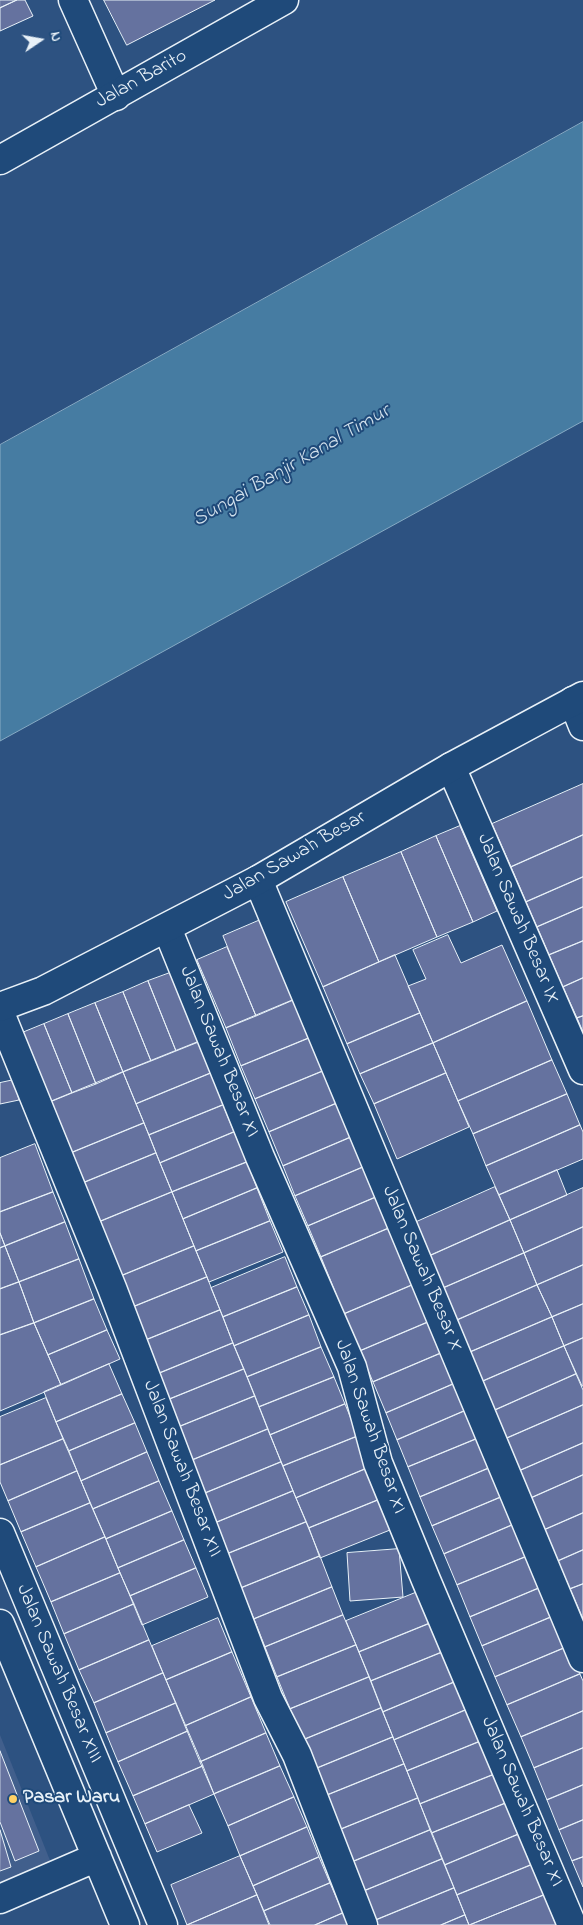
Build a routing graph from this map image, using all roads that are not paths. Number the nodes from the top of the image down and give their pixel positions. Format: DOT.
graph roads {
  1 [pos="73,0"];
  2 [pos="284,0"];
  3 [pos="116,96"];
  4 [pos="0,160"];
  5 [pos="578,698"];
  6 [pos="583,726"];
  7 [pos="451,767"];
  8 [pos="258,880"];
  9 [pos="167,928"];
  10 [pos="0,1007"];
  11 [pos="0,1013"];
  12 [pos="583,1070"];
  13 [pos="0,1533"];
  14 [pos="0,1624"];
  15 [pos="583,1658"];
  16 [pos="97,1857"];
  17 [pos="0,1899"];
  18 [pos="125,1925"];
  19 [pos="163,1925"];
  20 [pos="363,1925"];
  21 [pos="572,1925"];
  1 -- 3 [label="street"];
  2 -- 3 [label="street, Jalan Barito"];
  3 -- 4 [label="street, Jalan Barito"];
  5 -- 6 [label="street"];
  5 -- 7 [label="street, Jalan Sawah Besar"];
  7 -- 8 [label="street, Jalan Sawah Besar"];
  7 -- 12 [label="street, Jalan Sawah Besar IX"];
  8 -- 9 [label="street, Jalan Sawah Besar"];
  8 -- 15 [label="street, Jalan Sawah Besar X"];
  9 -- 10 [label="street, Jalan Sawah Besar"];
  9 -- 21 [label="street, Jalan Sawah Besar XI"];
  11 -- 20 [label="street, Jalan Sawah Besar XII"];
  13 -- 19 [label="street, Jalan Sawah Besar XIII"];
  14 -- 16 [label="street, Jalan Sawah Besar XIII"];
  16 -- 17 [label="street"];
  16 -- 18 [label="street, Jalan Sawah Besar XIII"];
}
